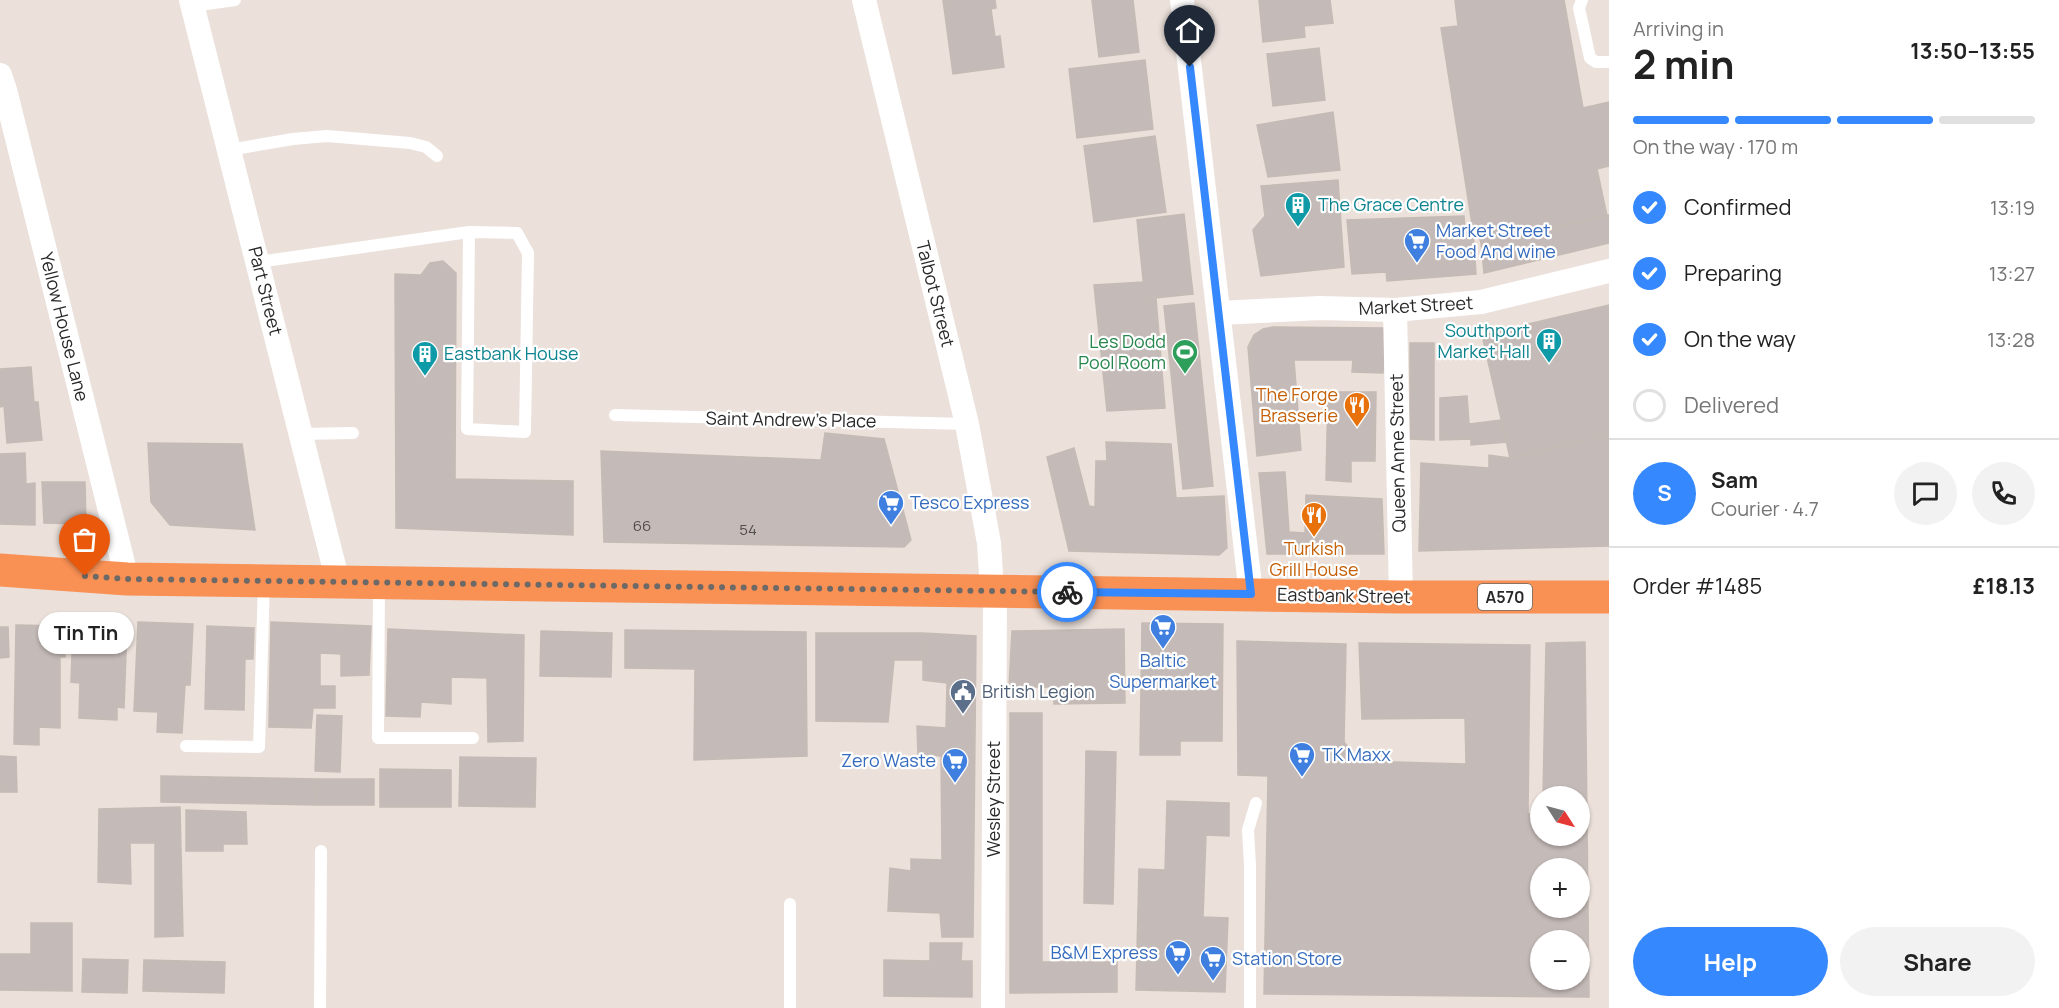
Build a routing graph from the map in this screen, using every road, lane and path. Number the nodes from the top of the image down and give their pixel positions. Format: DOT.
graph roads {
  1 [pos="235,0"];
  2 [pos="864,0"];
  3 [pos="1182,0"];
  4 [pos="1582,0"];
  5 [pos="192,3"];
  6 [pos="1609,62"];
  7 [pos="0,75"];
  8 [pos="229,150"];
  9 [pos="437,156"];
  10 [pos="469,232"];
  11 [pos="258,262"];
  12 [pos="1609,271"];
  13 [pos="1395,310"];
  14 [pos="1219,313"];
  15 [pos="615,416"];
  16 [pos="967,424"];
  17 [pos="353,433"];
  18 [pos="301,434"];
  19 [pos="0,570"];
  20 [pos="127,579"];
  21 [pos="264,581"];
  22 [pos="338,582"];
  23 [pos="379,582"];
  24 [pos="993,591"];
  25 [pos="1251,594"];
  26 [pos="1401,597"];
  27 [pos="1609,597"];
  28 [pos="473,738"];
  29 [pos="186,746"];
  30 [pos="1256,803"];
  31 [pos="321,851"];
  32 [pos="790,904"];
  33 [pos="320,1008"];
  34 [pos="790,1008"];
  35 [pos="993,1008"];
  36 [pos="1250,1008"];
  1 -- 5 [label="lane"];
  2 -- 16 [label="street, Talbot Street"];
  3 -- 14 [label="street"];
  4 -- 6 [label="lane"];
  5 -- 8 [label="street, Part Street"];
  7 -- 20 [label="street, Yellow House Lane"];
  8 -- 9 [label="lane"];
  8 -- 11 [label="street, Part Street"];
  10 -- 10 [label="lane"];
  10 -- 11 [label="lane"];
  11 -- 18 [label="street, Part Street"];
  12 -- 13 [label="street, Market Street"];
  13 -- 14 [label="street, Market Street"];
  13 -- 26 [label="street, Queen Anne Street"];
  14 -- 25 [label="street"];
  15 -- 16 [label="lane, Saint Andrew's Place"];
  16 -- 24 [label="street, Talbot Street"];
  17 -- 18 [label="lane"];
  18 -- 22 [label="street, Part Street"];
  19 -- 20 [label="highway, Eastbank Street / A570"];
  20 -- 21 [label="highway, Eastbank Street / A570"];
  21 -- 22 [label="highway, Eastbank Street / A570"];
  21 -- 29 [label="lane"];
  22 -- 23 [label="highway, Eastbank Street / A570"];
  23 -- 24 [label="highway, Eastbank Street / A570"];
  23 -- 28 [label="lane"];
  24 -- 25 [label="highway, Eastbank Street / A570"];
  24 -- 35 [label="street, Wesley Street"];
  25 -- 26 [label="highway, Eastbank Street / A570"];
  26 -- 27 [label="highway, Eastbank Street / A570"];
  30 -- 36 [label="lane"];
  31 -- 33 [label="lane"];
  32 -- 34 [label="lane"];
}
